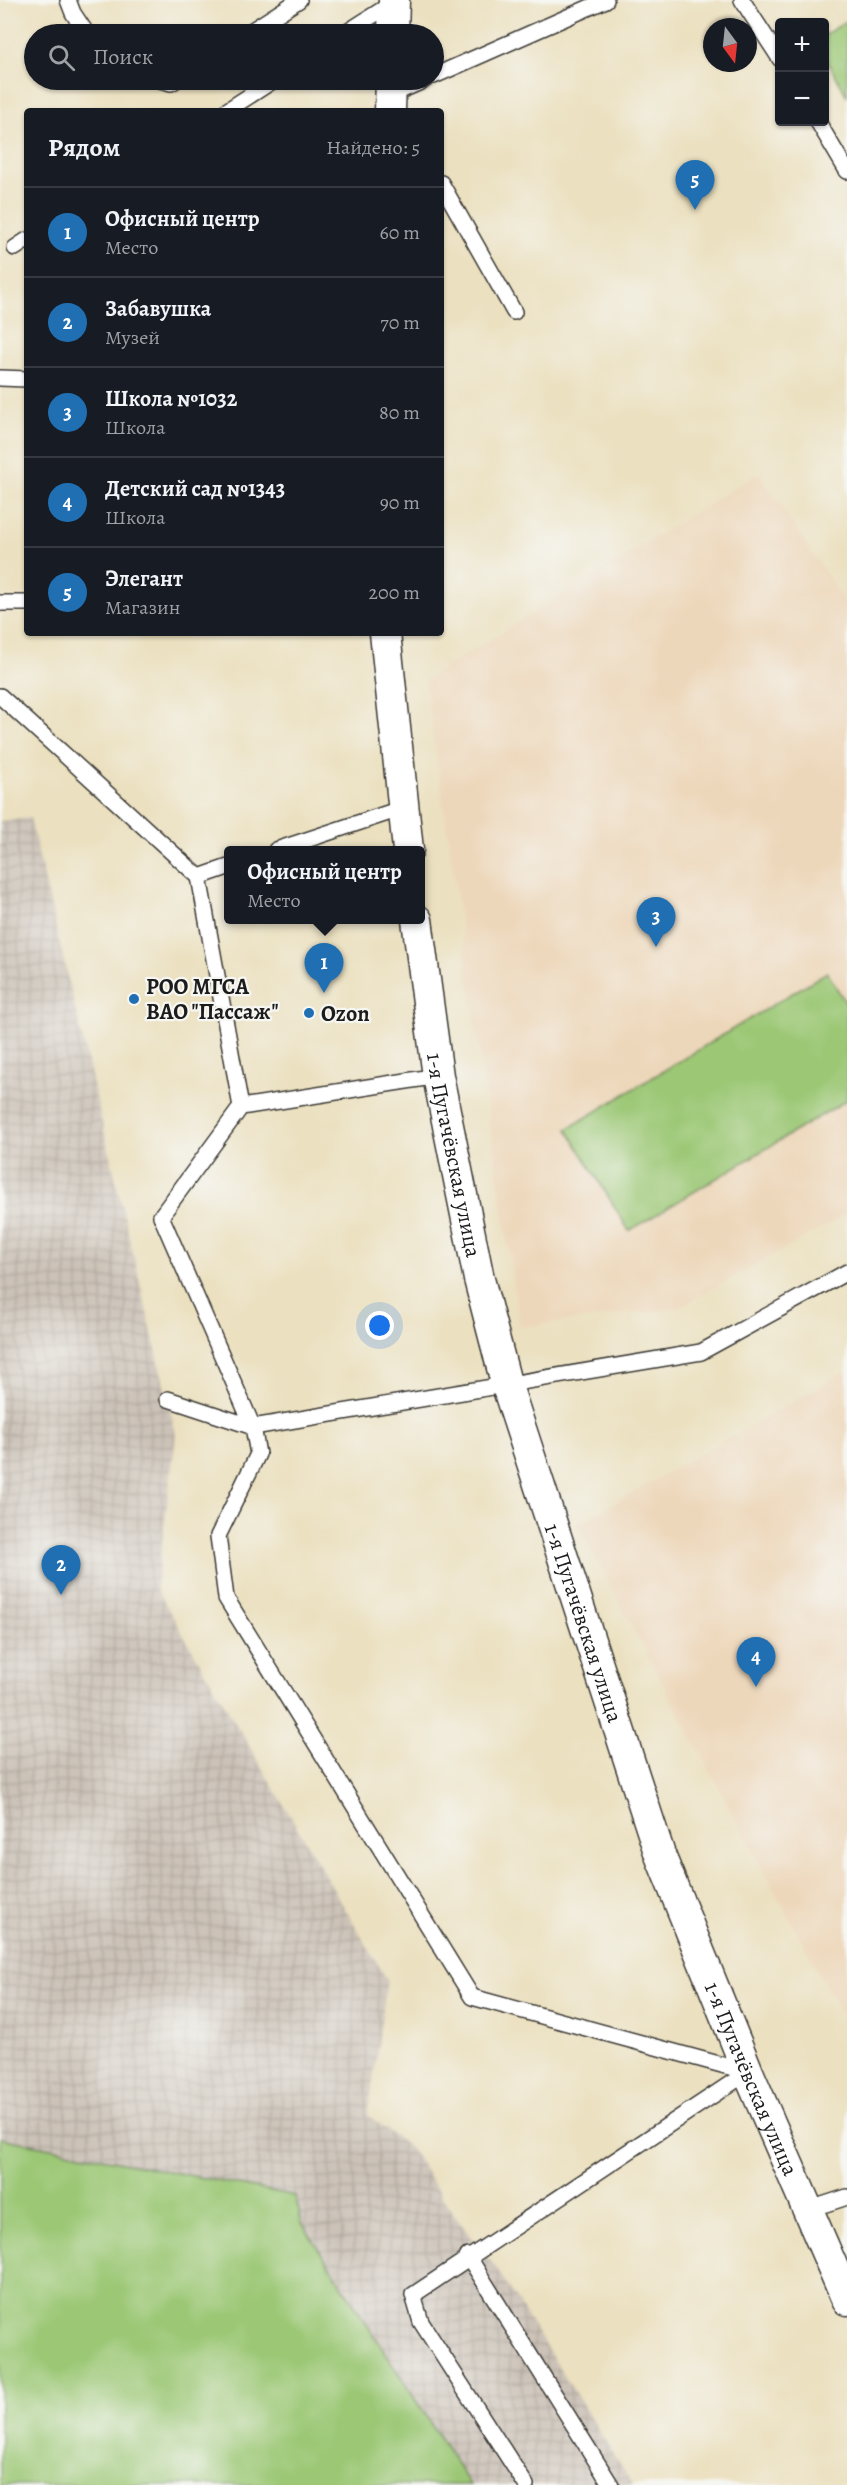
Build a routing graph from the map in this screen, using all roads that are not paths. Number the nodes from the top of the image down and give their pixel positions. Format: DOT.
graph roads {
  1 [pos="68,0"];
  2 [pos="299,0"];
  3 [pos="606,0"];
  4 [pos="742,0"];
  5 [pos="394,1"];
  6 [pos="80,24"];
  7 [pos="262,24"];
  8 [pos="359,24"];
  9 [pos="393,24"];
  10 [pos="775,51"];
  11 [pos="444,72"];
  12 [pos="259,90"];
  13 [pos="408,90"];
  14 [pos="393,99"];
  15 [pos="231,108"];
  16 [pos="820,126"];
  17 [pos="847,171"];
  18 [pos="444,188"];
  19 [pos="514,312"];
  20 [pos="0,378"];
  21 [pos="24,379"];
  22 [pos="0,603"];
  23 [pos="24,603"];
  24 [pos="385,636"];
  25 [pos="0,696"];
  26 [pos="403,808"];
  27 [pos="288,846"];
  28 [pos="408,846"];
  29 [pos="224,868"];
  30 [pos="199,877"];
  31 [pos="418,924"];
  32 [pos="438,1076"];
  33 [pos="241,1107"];
  34 [pos="847,1272"];
  35 [pos="506,1383"];
  36 [pos="168,1399"];
  37 [pos="253,1427"];
  38 [pos="748,2072"];
  39 [pos="847,2196"];
  40 [pos="807,2210"];
  41 [pos="468,2256"];
  42 [pos="847,2300"];
  43 [pos="526,2485"];
  44 [pos="611,2485"];
  1 -- 6 [label="lane"];
  2 -- 7 [label="lane"];
  3 -- 11 [label="lane"];
  4 -- 10 [label="lane"];
  5 -- 8 [label="lane"];
  5 -- 9 [label="street"];
  12 -- 15 [label="lane"];
  13 -- 14 [label="lane"];
  16 -- 17 [label="lane"];
  18 -- 19 [label="lane"];
  20 -- 21 [label="lane"];
  22 -- 23 [label="lane"];
  24 -- 26 [label="street"];
  25 -- 30 [label="lane"];
  26 -- 27 [label="lane"];
  26 -- 28 [label="street"];
  29 -- 30 [label="lane"];
  30 -- 33 [label="lane"];
  31 -- 32 [label="street, 1-я Пугачёвская улица"];
  32 -- 33 [label="lane"];
  32 -- 35 [label="street, 1-я Пугачёвская улица"];
  33 -- 37 [label="lane"];
  34 -- 35 [label="lane"];
  35 -- 37 [label="lane"];
  35 -- 38 [label="street, 1-я Пугачёвская улица"];
  36 -- 37 [label="lane"];
  37 -- 38 [label="lane"];
  38 -- 40 [label="street, 1-я Пугачёвская улица"];
  38 -- 41 [label="lane"];
  39 -- 40 [label="lane"];
  40 -- 42 [label="street, 1-я Пугачёвская улица"];
  41 -- 43 [label="lane"];
  41 -- 44 [label="lane"];
}
